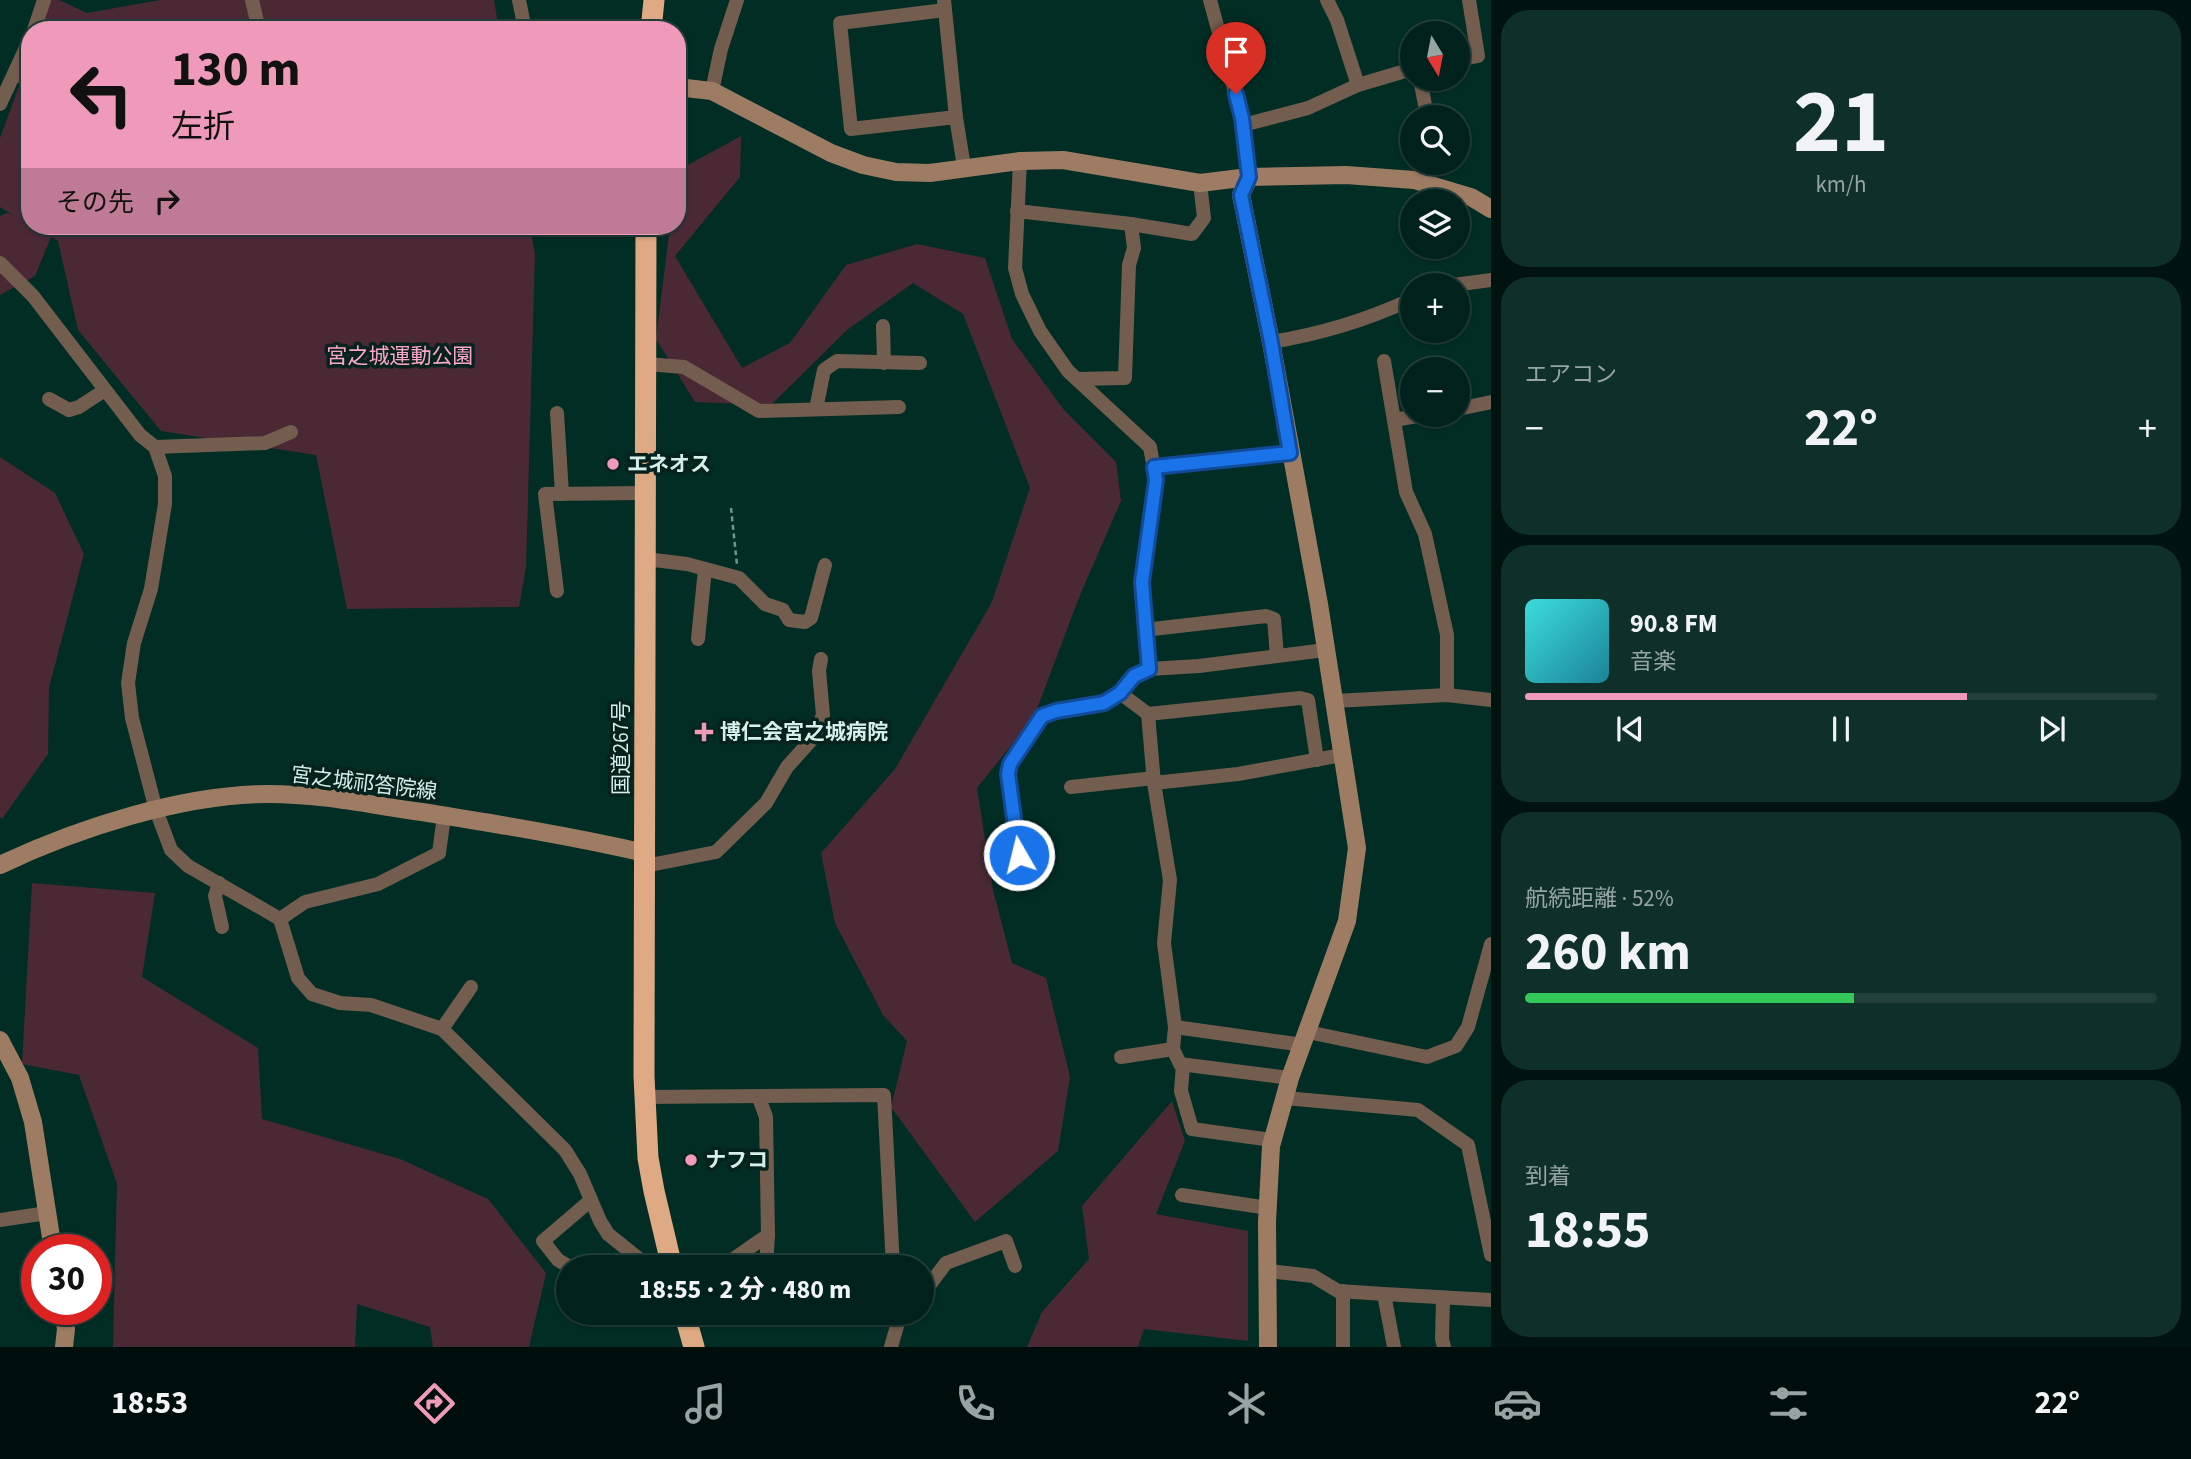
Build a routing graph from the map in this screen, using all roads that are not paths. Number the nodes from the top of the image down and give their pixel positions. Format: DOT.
graph roads {
  1 [pos="44,0"];
  2 [pos="252,0"];
  3 [pos="519,0"];
  4 [pos="654,0"];
  5 [pos="737,0"];
  6 [pos="1210,0"];
  7 [pos="1327,0"];
  8 [pos="1469,0"];
  9 [pos="945,5"];
  10 [pos="37,21"];
  11 [pos="256,21"];
  12 [pos="523,21"];
  13 [pos="652,21"];
  14 [pos="1484,58"];
  15 [pos="21,61"];
  16 [pos="1400,73"];
  17 [pos="15,75"];
  18 [pos="21,76"];
  19 [pos="1358,85"];
  20 [pos="686,88"];
  21 [pos="712,91"];
  22 [pos="0,104"];
  23 [pos="956,117"];
  24 [pos="1243,125"];
  25 [pos="1020,160"];
  26 [pos="964,167"];
  27 [pos="1249,177"];
  28 [pos="1200,183"];
  29 [pos="1491,209"];
  30 [pos="1017,211"];
  31 [pos="1131,224"];
  32 [pos="646,235"];
  33 [pos="0,263"];
  34 [pos="1491,280"];
  35 [pos="1470,283"];
  36 [pos="1400,305"];
  37 [pos="883,327"];
  38 [pos="1271,342"];
  39 [pos="1384,361"];
  40 [pos="884,363"];
  41 [pos="919,363"];
  42 [pos="646,364"];
  43 [pos="1077,379"];
  44 [pos="105,390"];
  45 [pos="49,399"];
  46 [pos="1491,402"];
  47 [pos="1470,406"];
  48 [pos="899,407"];
  49 [pos="816,410"];
  50 [pos="557,413"];
  51 [pos="1400,419"];
  52 [pos="1394,420"];
  53 [pos="291,432"];
  54 [pos="155,447"];
  55 [pos="1290,453"];
  56 [pos="1154,467"];
  57 [pos="646,493"];
  58 [pos="562,494"];
  59 [pos="646,559"];
  60 [pos="825,565"];
  61 [pos="705,569"];
  62 [pos="557,591"];
  63 [pos="789,620"];
  64 [pos="1144,630"];
  65 [pos="788,636"];
  66 [pos="698,639"];
  67 [pos="1325,650"];
  68 [pos="1278,656"];
  69 [pos="821,659"];
  70 [pos="1149,669"];
  71 [pos="1120,693"];
  72 [pos="1447,695"];
  73 [pos="1491,700"];
  74 [pos="1334,701"];
  75 [pos="1147,714"];
  76 [pos="1342,755"];
  77 [pos="1317,760"];
  78 [pos="1154,780"];
  79 [pos="1070,787"];
  80 [pos="156,810"];
  81 [pos="444,816"];
  82 [pos="1019,855"];
  83 [pos="645,859"];
  84 [pos="0,865"];
  85 [pos="219,883"];
  86 [pos="280,919"];
  87 [pos="222,927"];
  88 [pos="1491,944"];
  89 [pos="471,987"];
  90 [pos="1175,1027"];
  91 [pos="442,1029"];
  92 [pos="1305,1038"];
  93 [pos="0,1040"];
  94 [pos="1173,1049"];
  95 [pos="1121,1057"];
  96 [pos="1183,1065"];
  97 [pos="1290,1078"];
  98 [pos="645,1097"];
  99 [pos="759,1098"];
  100 [pos="1285,1098"];
  101 [pos="1272,1140"];
  102 [pos="1182,1195"];
  103 [pos="591,1200"];
  104 [pos="1268,1208"];
  105 [pos="47,1213"];
  106 [pos="0,1220"];
  107 [pos="50,1234"];
  108 [pos="768,1235"];
  109 [pos="634,1255"];
  110 [pos="669,1255"];
  111 [pos="739,1255"];
  112 [pos="767,1255"];
  113 [pos="892,1255"];
  114 [pos="1491,1255"];
  115 [pos="556,1257"];
  116 [pos="1015,1266"];
  117 [pos="1269,1271"];
  118 [pos="934,1279"];
  119 [pos="1343,1291"];
  120 [pos="1384,1294"];
  121 [pos="1443,1298"];
  122 [pos="1491,1300"];
  123 [pos="65,1325"];
  124 [pos="688,1325"];
  125 [pos="897,1325"];
  126 [pos="64,1347"];
  127 [pos="694,1347"];
  128 [pos="891,1347"];
  129 [pos="1268,1347"];
  130 [pos="1343,1347"];
  131 [pos="1394,1347"];
  132 [pos="1444,1347"];
  1 -- 10 [label="street"];
  2 -- 11 [label="street"];
  3 -- 12 [label="street"];
  4 -- 13 [label="highway"];
  5 -- 21 [label="street"];
  6 -- 24 [label="street"];
  7 -- 19 [label="street"];
  8 -- 14 [label="street"];
  9 -- 23 [label="street"];
  9 -- 23 [label="street"];
  15 -- 17 [label="street"];
  16 -- 19 [label="street"];
  17 -- 18 [label="street"];
  17 -- 22 [label="street"];
  19 -- 24 [label="street"];
  20 -- 21 [label="street"];
  21 -- 26 [label="street"];
  23 -- 26 [label="street"];
  24 -- 27 [label="street"];
  25 -- 26 [label="street"];
  25 -- 28 [label="street"];
  25 -- 30 [label="street"];
  27 -- 28 [label="street"];
  27 -- 29 [label="street"];
  27 -- 38 [label="street"];
  28 -- 31 [label="street"];
  30 -- 31 [label="street"];
  30 -- 43 [label="street"];
  31 -- 43 [label="street"];
  32 -- 42 [label="highway, 国道267号"];
  33 -- 44 [label="street"];
  34 -- 35 [label="street"];
  36 -- 38 [label="street"];
  37 -- 40 [label="street"];
  38 -- 55 [label="street"];
  39 -- 52 [label="street"];
  40 -- 41 [label="street"];
  40 -- 49 [label="street"];
  42 -- 49 [label="street"];
  42 -- 57 [label="highway, 国道267号"];
  43 -- 56 [label="street"];
  44 -- 45 [label="street"];
  44 -- 54 [label="street"];
  46 -- 47 [label="street"];
  48 -- 49 [label="street"];
  50 -- 58 [label="street"];
  51 -- 52 [label="street"];
  52 -- 72 [label="street"];
  53 -- 54 [label="street"];
  54 -- 80 [label="street"];
  55 -- 56 [label="street"];
  55 -- 67 [label="street"];
  56 -- 64 [label="street"];
  57 -- 58 [label="street"];
  57 -- 59 [label="highway, 国道267号"];
  58 -- 62 [label="street"];
  59 -- 61 [label="street"];
  59 -- 83 [label="highway, 国道267号"];
  60 -- 63 [label="street"];
  61 -- 63 [label="street"];
  61 -- 66 [label="street"];
  63 -- 65 [label="street"];
  64 -- 68 [label="street"];
  64 -- 70 [label="street"];
  67 -- 68 [label="street"];
  67 -- 74 [label="street"];
  68 -- 70 [label="street"];
  69 -- 83 [label="street"];
  70 -- 71 [label="street"];
  71 -- 75 [label="street"];
  71 -- 82 [label="street"];
  72 -- 73 [label="street"];
  72 -- 74 [label="street"];
  74 -- 76 [label="street"];
  75 -- 77 [label="street"];
  75 -- 78 [label="street"];
  76 -- 77 [label="street"];
  76 -- 92 [label="street"];
  77 -- 78 [label="street"];
  78 -- 79 [label="street"];
  78 -- 90 [label="street"];
  80 -- 81 [label="street, 宮之城祁答院線"];
  80 -- 84 [label="street, 宮之城祁答院線"];
  80 -- 85 [label="street"];
  81 -- 83 [label="street, 宮之城祁答院線"];
  81 -- 86 [label="street"];
  83 -- 98 [label="highway, 国道267号"];
  85 -- 86 [label="street"];
  85 -- 87 [label="street"];
  86 -- 91 [label="street"];
  88 -- 92 [label="street"];
  89 -- 91 [label="street"];
  90 -- 92 [label="street"];
  90 -- 94 [label="street"];
  91 -- 103 [label="street"];
  92 -- 97 [label="street"];
  93 -- 105 [label="street"];
  94 -- 95 [label="street"];
  94 -- 96 [label="street"];
  96 -- 97 [label="street"];
  96 -- 101 [label="street"];
  97 -- 100 [label="street"];
  98 -- 99 [label="street"];
  98 -- 110 [label="highway, 国道267号"];
  99 -- 108 [label="street"];
  99 -- 113 [label="street"];
  100 -- 101 [label="street"];
  100 -- 114 [label="street"];
  101 -- 104 [label="street"];
  102 -- 104 [label="street"];
  103 -- 109 [label="street"];
  103 -- 115 [label="street"];
  104 -- 117 [label="street"];
  105 -- 106 [label="street"];
  105 -- 107 [label="street"];
  108 -- 111 [label="street"];
  108 -- 112 [label="street"];
  116 -- 118 [label="street"];
  117 -- 119 [label="street"];
  117 -- 129 [label="street"];
  119 -- 120 [label="street"];
  119 -- 130 [label="street"];
  120 -- 121 [label="street"];
  120 -- 131 [label="street"];
  121 -- 122 [label="street"];
  121 -- 132 [label="street"];
  123 -- 126 [label="street"];
  124 -- 127 [label="highway"];
  125 -- 128 [label="street"];
}
